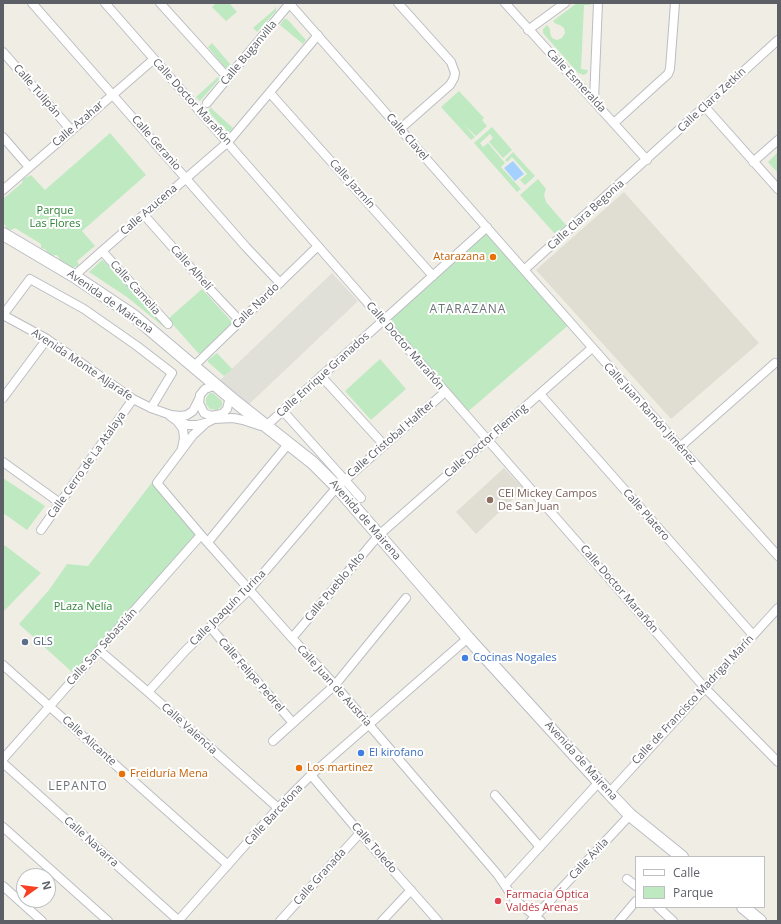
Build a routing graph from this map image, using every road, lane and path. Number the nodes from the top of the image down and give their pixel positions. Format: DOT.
graph roads {
  1 [pos="32,3"];
  2 [pos="105,3"];
  3 [pos="160,3"];
  4 [pos="290,3"];
  5 [pos="398,3"];
  6 [pos="505,3"];
  7 [pos="565,3"];
  8 [pos="598,3"];
  9 [pos="675,3"];
  10 [pos="528,30"];
  11 [pos="318,35"];
  12 [pos="778,40"];
  13 [pos="3,52"];
  14 [pos="154,59"];
  15 [pos="228,78"];
  16 [pos="270,93"];
  17 [pos="113,94"];
  18 [pos="594,100"];
  19 [pos="207,103"];
  20 [pos="705,107"];
  21 [pos="614,123"];
  22 [pos="400,129"];
  23 [pos="71,130"];
  24 [pos="3,137"];
  25 [pos="778,140"];
  26 [pos="228,142"];
  27 [pos="647,160"];
  28 [pos="753,162"];
  29 [pos="29,167"];
  30 [pos="185,178"];
  31 [pos="778,189"];
  32 [pos="3,190"];
  33 [pos="144,214"];
  34 [pos="487,227"];
  35 [pos="3,234"];
  36 [pos="318,246"];
  37 [pos="102,251"];
  38 [pos="524,270"];
  39 [pos="74,276"];
  40 [pos="433,276"];
  41 [pos="280,283"];
  42 [pos="3,315"];
  43 [pos="240,321"];
  44 [pos="383,321"];
  45 [pos="168,324"];
  46 [pos="47,339"];
  47 [pos="592,348"];
  48 [pos="775,363"];
  49 [pos="194,366"];
  50 [pos="321,376"];
  51 [pos="216,385"];
  52 [pos="445,392"];
  53 [pos="540,394"];
  54 [pos="230,397"];
  55 [pos="3,398"];
  56 [pos="133,399"];
  57 [pos="199,399"];
  58 [pos="151,408"];
  59 [pos="193,410"];
  60 [pos="283,411"];
  61 [pos="163,412"];
  62 [pos="222,414"];
  63 [pos="177,421"];
  64 [pos="208,422"];
  65 [pos="186,424"];
  66 [pos="266,426"];
  67 [pos="277,434"];
  68 [pos="184,438"];
  69 [pos="488,439"];
  70 [pos="289,443"];
  71 [pos="384,445"];
  72 [pos="680,447"];
  73 [pos="180,452"];
  74 [pos="3,462"];
  75 [pos="341,483"];
  76 [pos="361,498"];
  77 [pos="60,503"];
  78 [pos="41,530"];
  79 [pos="201,535"];
  80 [pos="379,535"];
  81 [pos="208,542"];
  82 [pos="778,556"];
  83 [pos="250,590"];
  84 [pos="406,598"];
  85 [pos="778,608"];
  86 [pos="210,627"];
  87 [pos="753,635"];
  88 [pos="292,638"];
  89 [pos="468,638"];
  90 [pos="99,650"];
  91 [pos="3,665"];
  92 [pos="335,685"];
  93 [pos="705,688"];
  94 [pos="148,692"];
  95 [pos="50,706"];
  96 [pos="293,723"];
  97 [pos="368,724"];
  98 [pos="273,741"];
  99 [pos="3,759"];
  100 [pos="778,762"];
  101 [pos="3,763"];
  102 [pos="311,775"];
  103 [pos="599,782"];
  104 [pos="609,793"];
  105 [pos="495,795"];
  106 [pos="278,808"];
  107 [pos="630,815"];
  108 [pos="3,827"];
  109 [pos="360,833"];
  110 [pos="540,847"];
  111 [pos="681,856"];
  112 [pos="228,865"];
  113 [pos="627,879"];
  114 [pos="505,885"];
  115 [pos="635,885"];
  116 [pos="3,886"];
  117 [pos="411,890"];
  118 [pos="635,902"];
  119 [pos="659,908"];
  120 [pos="744,908"];
  121 [pos="536,919"];
  122 [pos="384,920"];
  123 [pos="42,921"];
  124 [pos="108,921"];
  125 [pos="179,921"];
  126 [pos="280,921"];
  127 [pos="438,921"];
  128 [pos="619,921"];
  129 [pos="672,921"];
  130 [pos="760,921"];
  1 -- 17 [label="street, Calle Geranio"];
  2 -- 14 [label="street, Calle Doctor Marañón"];
  3 -- 15 [label="street"];
  4 -- 11 [label="street, Calle Clavel"];
  4 -- 15 [label="street, Calle Buganvilla"];
  5 -- 22 [label="street"];
  6 -- 10 [label="street, Calle Esmeralda"];
  7 -- 10 [label="street"];
  8 -- 18 [label="street"];
  9 -- 21 [label="street"];
  10 -- 18 [label="street, Calle Esmeralda"];
  11 -- 16 [label="street, Calle Azucena"];
  11 -- 22 [label="street, Calle Clavel"];
  12 -- 20 [label="street, Calle Clara Zetkin"];
  13 -- 23 [label="street, Calle Tulipán"];
  14 -- 17 [label="street, Calle Azahar"];
  14 -- 26 [label="street, Calle Doctor Marañón"];
  15 -- 19 [label="street, Calle Buganvilla"];
  16 -- 26 [label="street, Calle Azucena"];
  16 -- 40 [label="street, Calle Jazmín"];
  17 -- 23 [label="street, Calle Azahar"];
  17 -- 30 [label="street, Calle Geranio"];
  18 -- 21 [label="street, Calle Esmeralda"];
  20 -- 27 [label="street, Calle Clara Zetkin"];
  20 -- 28 [label="street"];
  21 -- 27 [label="street, Calle Esmeralda"];
  22 -- 34 [label="street, Calle Clavel"];
  23 -- 29 [label="street, Calle Azahar"];
  24 -- 29 [label="street"];
  25 -- 28 [label="street"];
  26 -- 30 [label="street, Calle Azucena"];
  26 -- 36 [label="street, Calle Doctor Marañón"];
  27 -- 38 [label="street, Calle Clara Begonia"];
  28 -- 31 [label="street"];
  29 -- 32 [label="street, Calle Azahar"];
  30 -- 33 [label="street, Calle Azucena"];
  30 -- 41 [label="street, Calle Geranio"];
  33 -- 37 [label="street, Calle Azucena"];
  33 -- 43 [label="street, Calle Alhelí"];
  34 -- 38 [label="street, Calle Clavel"];
  34 -- 40 [label="street, Calle Enrique Granados"];
  35 -- 39 [label="street, Avenida de Mairena"];
  36 -- 41 [label="street, Calle Nardo"];
  36 -- 44 [label="street, Calle Doctor Marañón"];
  37 -- 39 [label="street, Calle Azucena"];
  37 -- 45 [label="street, Calle Camelia"];
  38 -- 47 [label="street, Calle Juan Ramón Jiménez"];
  39 -- 49 [label="street, Avenida de Mairena"];
  40 -- 44 [label="street, Calle Enrique Granados"];
  41 -- 43 [label="street, Calle Nardo"];
  42 -- 46 [label="street, Avenida Monte Aljarafe"];
  42 -- 58 [label="street"];
  43 -- 49 [label="street, Calle Nardo"];
  44 -- 50 [label="street, Calle Enrique Granados"];
  44 -- 52 [label="street, Calle Doctor Marañón"];
  46 -- 55 [label="street"];
  46 -- 56 [label="street, Avenida Monte Aljarafe"];
  47 -- 53 [label="street, Calle Doctor Fleming"];
  47 -- 72 [label="street, Calle Juan Ramón Jiménez"];
  48 -- 72 [label="street"];
  49 -- 51 [label="street, Avenida de Mairena"];
  50 -- 60 [label="street, Calle Enrique Granados"];
  50 -- 71 [label="street"];
  51 -- 54 [label="street, Avenida de Mairena"];
  51 -- 57 [label="street"];
  52 -- 69 [label="street, Calle Doctor Marañón"];
  52 -- 71 [label="street, Calle Cristobal Halfter"];
  53 -- 69 [label="street, Calle Doctor Fleming"];
  53 -- 87 [label="street, Calle Platero"];
  54 -- 62 [label="street"];
  54 -- 66 [label="street, Avenida de Mairena"];
  56 -- 58 [label="street, Avenida Monte Aljarafe"];
  56 -- 77 [label="street, Calle Cerro de La Atalaya"];
  57 -- 59 [label="street"];
  57 -- 62 [label="street"];
  58 -- 61 [label="street, Avenida Monte Aljarafe"];
  59 -- 61 [label="street"];
  59 -- 65 [label="street"];
  60 -- 66 [label="street, Calle Enrique Granados"];
  60 -- 75 [label="street"];
  61 -- 63 [label="street"];
  62 -- 64 [label="street"];
  63 -- 65 [label="street"];
  63 -- 68 [label="street"];
  64 -- 65 [label="street"];
  64 -- 67 [label="street"];
  64 -- 73 [label="street, Calle Juan de Austria"];
  65 -- 68 [label="street"];
  66 -- 67 [label="street, Avenida de Mairena"];
  67 -- 70 [label="street, Avenida de Mairena"];
  68 -- 73 [label="street"];
  69 -- 80 [label="street, Calle Doctor Fleming"];
  69 -- 93 [label="street, Calle Doctor Marañón"];
  70 -- 75 [label="street, Avenida de Mairena"];
  70 -- 81 [label="street"];
  71 -- 75 [label="street, Calle Cristobal Halfter"];
  72 -- 82 [label="street, Calle Juan Ramón Jiménez"];
  73 -- 79 [label="street, Calle Juan de Austria"];
  74 -- 77 [label="street"];
  75 -- 76 [label="street"];
  75 -- 80 [label="street, Avenida de Mairena"];
  75 -- 83 [label="street, Calle Joaquín Turina"];
  77 -- 78 [label="street, Calle Cerro de La Atalaya"];
  79 -- 81 [label="street, Calle Juan de Austria"];
  79 -- 90 [label="street, Calle San Sebastián"];
  80 -- 88 [label="street, Calle Pueblo Alto"];
  80 -- 89 [label="street, Avenida de Mairena"];
  81 -- 83 [label="street, Calle Juan de Austria"];
  83 -- 86 [label="street, Calle Joaquín Turina"];
  83 -- 88 [label="street, Calle Juan de Austria"];
  84 -- 92 [label="street"];
  85 -- 87 [label="street, Calle de Francisco Madrigal Marín"];
  86 -- 94 [label="street, Calle Joaquín Turina"];
  86 -- 96 [label="street, Calle Felipe Pedrel"];
  87 -- 93 [label="street, Calle de Francisco Madrigal Marín"];
  88 -- 92 [label="street, Calle Juan de Austria"];
  89 -- 97 [label="street, Calle Barcelona"];
  89 -- 103 [label="street, Avenida de Mairena"];
  90 -- 94 [label="street, Calle Valencia"];
  90 -- 95 [label="street, Calle San Sebastián"];
  91 -- 95 [label="street, Calle Alicante"];
  92 -- 96 [label="street"];
  92 -- 97 [label="street, Calle Juan de Austria"];
  93 -- 100 [label="street, Calle Doctor Marañón"];
  93 -- 104 [label="street, Calle de Francisco Madrigal Marín"];
  94 -- 106 [label="street, Calle Valencia"];
  95 -- 99 [label="street, Calle San Sebastián"];
  95 -- 112 [label="street, Calle Alicante"];
  96 -- 98 [label="street"];
  97 -- 102 [label="street, Calle Barcelona"];
  97 -- 114 [label="street, Calle Juan de Austria"];
  101 -- 125 [label="street, Calle Navarra"];
  102 -- 106 [label="street, Calle Barcelona"];
  102 -- 109 [label="street, Calle Toledo"];
  103 -- 104 [label="street, Avenida de Mairena"];
  103 -- 110 [label="street"];
  104 -- 107 [label="street, Avenida de Mairena"];
  105 -- 110 [label="street"];
  106 -- 112 [label="street, Calle Barcelona"];
  107 -- 111 [label="street, Avenida de Mairena"];
  107 -- 121 [label="street, Calle Ávila"];
  108 -- 124 [label="street"];
  109 -- 117 [label="street, Calle Toledo"];
  109 -- 126 [label="street, Calle Granada"];
  110 -- 114 [label="street"];
  112 -- 125 [label="street, Calle Barcelona"];
  113 -- 115 [label="street"];
  114 -- 121 [label="street, Calle Juan de Austria"];
  116 -- 123 [label="street"];
  117 -- 122 [label="street"];
  117 -- 127 [label="street, Calle Toledo"];
  118 -- 128 [label="street"];
  119 -- 129 [label="street"];
  120 -- 130 [label="street"];
}
